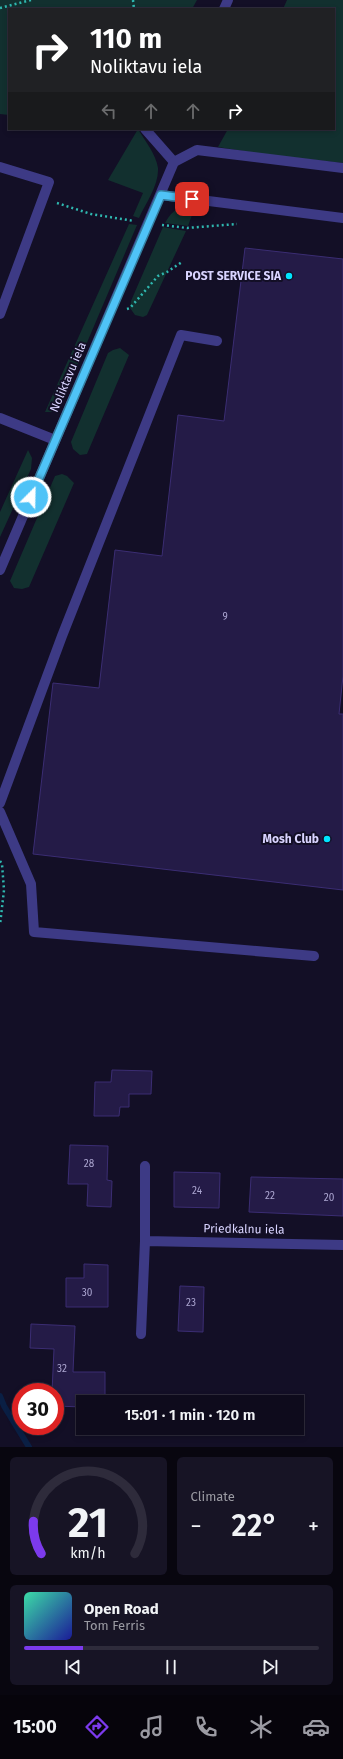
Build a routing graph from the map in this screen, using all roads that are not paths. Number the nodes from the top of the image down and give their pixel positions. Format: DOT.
graph roads {
  1 [pos="145,130"];
  2 [pos="174,162"];
  3 [pos="0,167"];
  4 [pos="343,168"];
  5 [pos="161,195"];
  6 [pos="343,218"];
  7 [pos="0,314"];
  8 [pos="217,341"];
  9 [pos="0,418"];
  10 [pos="55,440"];
  11 [pos="0,570"];
  12 [pos="0,803"];
  13 [pos="0,812"];
  14 [pos="314,956"];
  15 [pos="145,1166"];
  16 [pos="145,1240"];
  17 [pos="343,1245"];
  18 [pos="141,1334"];
  1 -- 2 [label="street"];
  2 -- 4 [label="street"];
  2 -- 5 [label="street, Noliktavu iela"];
  3 -- 7 [label="street"];
  5 -- 6 [label="street"];
  5 -- 10 [label="street, Noliktavu iela"];
  8 -- 12 [label="street"];
  9 -- 10 [label="street"];
  10 -- 11 [label="street, Noliktavu iela"];
  13 -- 14 [label="street"];
  15 -- 16 [label="street"];
  16 -- 17 [label="street, Priedkalnu iela"];
  16 -- 18 [label="street"];
}
